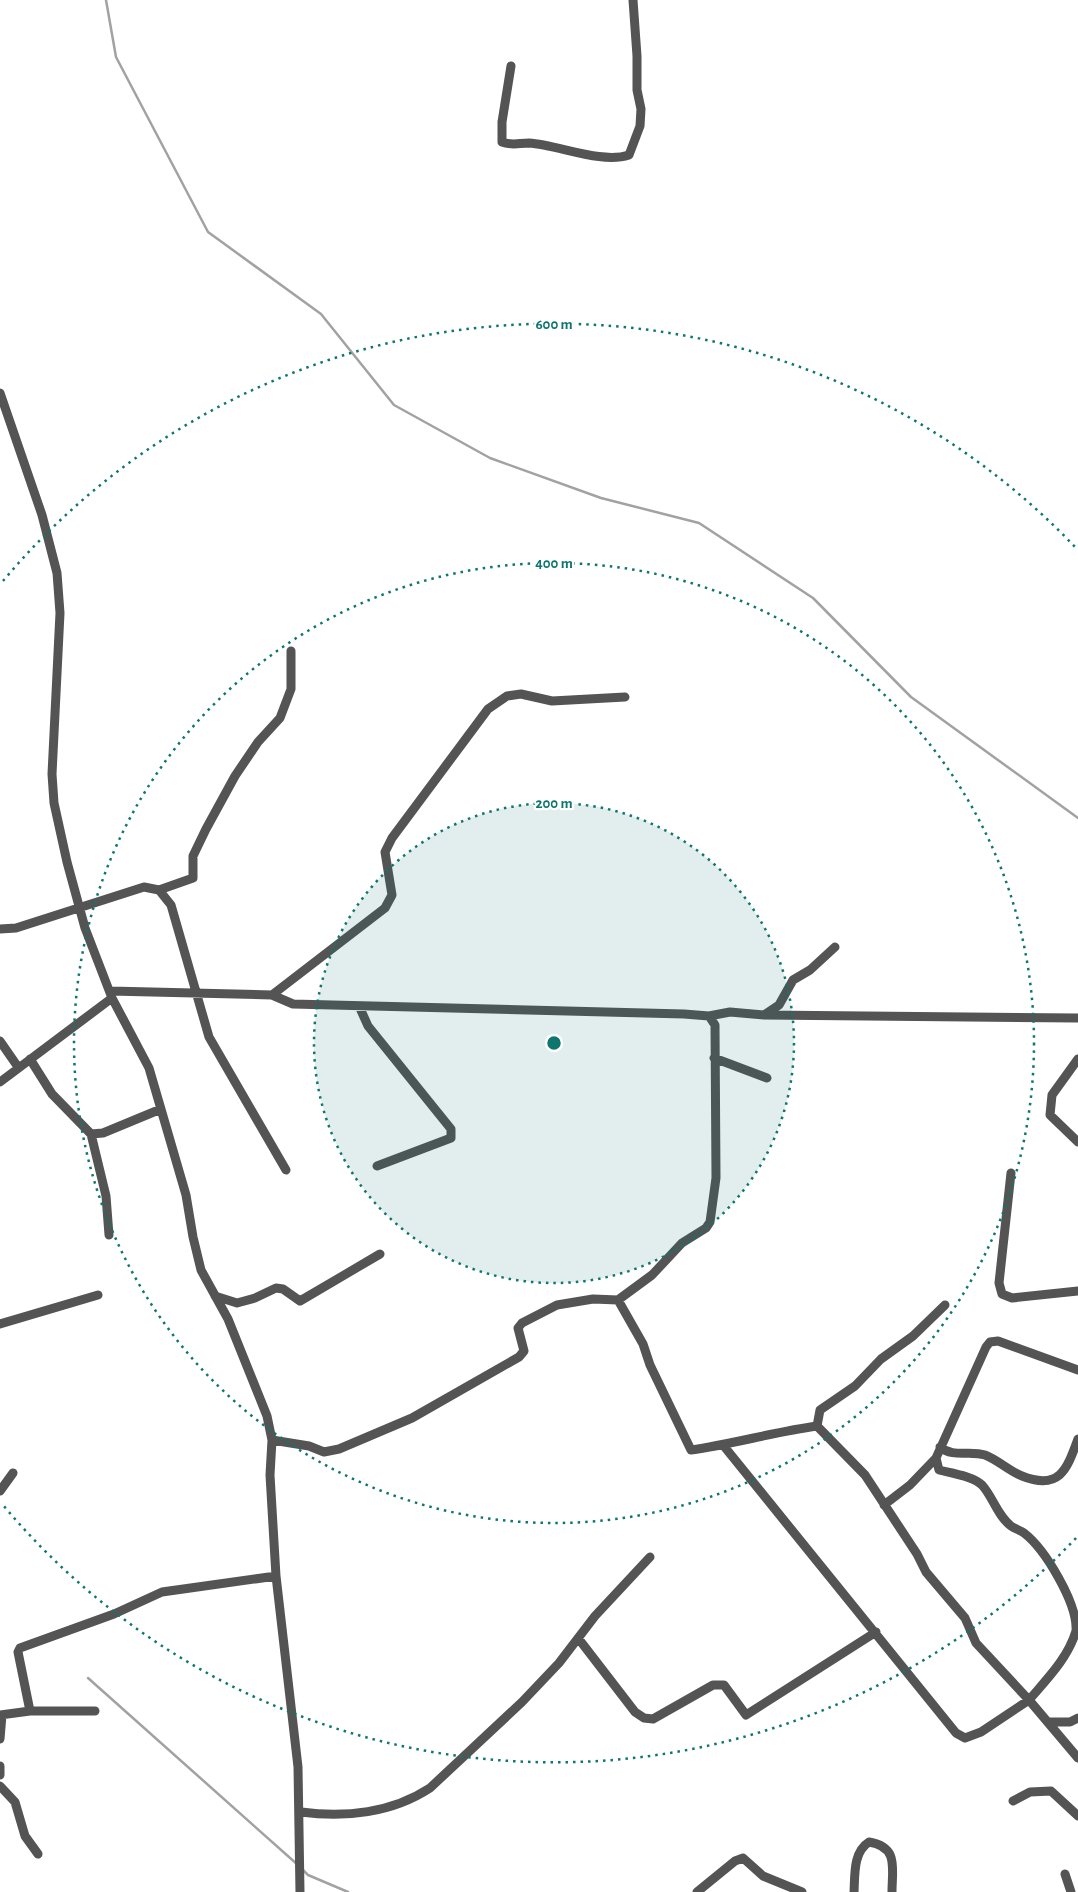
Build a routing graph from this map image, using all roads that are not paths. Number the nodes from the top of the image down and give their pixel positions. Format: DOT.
graph roads {
  1 [pos="633,0"];
  2 [pos="511,66"];
  3 [pos="0,393"];
  4 [pos="292,651"];
  5 [pos="625,697"];
  6 [pos="159,890"];
  7 [pos="79,907"];
  8 [pos="0,929"];
  9 [pos="835,947"];
  10 [pos="198,993"];
  11 [pos="111,995"];
  12 [pos="272,995"];
  13 [pos="359,1006"];
  14 [pos="764,1015"];
  15 [pos="709,1016"];
  16 [pos="1078,1018"];
  17 [pos="0,1041"];
  18 [pos="714,1058"];
  19 [pos="30,1059"];
  20 [pos="1078,1059"];
  21 [pos="18,1067"];
  22 [pos="767,1078"];
  23 [pos="0,1082"];
  24 [pos="161,1109"];
  25 [pos="91,1134"];
  26 [pos="1078,1142"];
  27 [pos="377,1166"];
  28 [pos="286,1170"];
  29 [pos="1011,1173"];
  30 [pos="109,1235"];
  31 [pos="380,1254"];
  32 [pos="1078,1291"];
  33 [pos="98,1295"];
  34 [pos="215,1296"];
  35 [pos="618,1300"];
  36 [pos="945,1305"];
  37 [pos="0,1324"];
  38 [pos="1078,1370"];
  39 [pos="817,1426"];
  40 [pos="1078,1439"];
  41 [pos="272,1440"];
  42 [pos="722,1445"];
  43 [pos="940,1447"];
  44 [pos="936,1458"];
  45 [pos="13,1473"];
  46 [pos="0,1491"];
  47 [pos="884,1505"];
  48 [pos="650,1557"];
  49 [pos="276,1576"];
  50 [pos="214,1586"];
  51 [pos="876,1632"];
  52 [pos="578,1638"];
  53 [pos="1029,1700"];
  54 [pos="95,1711"];
  55 [pos="30,1712"];
  56 [pos="1,1715"];
  57 [pos="1078,1718"];
  58 [pos="1048,1722"];
  59 [pos="0,1739"];
  60 [pos="1078,1758"];
  61 [pos="0,1766"];
  62 [pos="0,1775"];
  63 [pos="0,1786"];
  64 [pos="1013,1801"];
  65 [pos="300,1812"];
  66 [pos="1078,1816"];
  67 [pos="38,1854"];
  68 [pos="1065,1874"];
  69 [pos="300,1892"];
  70 [pos="698,1892"];
  71 [pos="802,1892"];
  72 [pos="854,1892"];
  73 [pos="892,1892"];
  74 [pos="1071,1892"];
  1 -- 2 [label="street"];
  3 -- 7 [label="street"];
  4 -- 6 [label="street"];
  5 -- 12 [label="street"];
  6 -- 7 [label="street"];
  6 -- 10 [label="street"];
  7 -- 8 [label="street"];
  7 -- 11 [label="street"];
  9 -- 14 [label="street"];
  10 -- 11 [label="street"];
  10 -- 12 [label="street"];
  10 -- 28 [label="street"];
  11 -- 19 [label="street"];
  11 -- 24 [label="street"];
  12 -- 13 [label="street"];
  13 -- 15 [label="street"];
  13 -- 27 [label="street"];
  14 -- 15 [label="street"];
  14 -- 16 [label="street"];
  15 -- 18 [label="street"];
  17 -- 21 [label="street"];
  18 -- 22 [label="street"];
  18 -- 35 [label="street"];
  19 -- 21 [label="street"];
  19 -- 25 [label="street"];
  20 -- 26 [label="street"];
  21 -- 23 [label="street"];
  24 -- 25 [label="street"];
  24 -- 34 [label="street"];
  25 -- 30 [label="street"];
  29 -- 32 [label="street"];
  31 -- 34 [label="street"];
  33 -- 37 [label="street"];
  34 -- 41 [label="street"];
  35 -- 41 [label="street"];
  35 -- 42 [label="street"];
  36 -- 39 [label="street"];
  38 -- 43 [label="street"];
  39 -- 42 [label="street"];
  39 -- 47 [label="street"];
  40 -- 43 [label="street"];
  41 -- 49 [label="street"];
  42 -- 51 [label="street"];
  43 -- 44 [label="street"];
  44 -- 47 [label="street"];
  44 -- 53 [label="street"];
  45 -- 46 [label="street"];
  47 -- 53 [label="street"];
  48 -- 52 [label="street"];
  49 -- 50 [label="street"];
  49 -- 55 [label="street"];
  49 -- 65 [label="street"];
  51 -- 52 [label="street"];
  51 -- 53 [label="street"];
  52 -- 65 [label="street"];
  53 -- 58 [label="street"];
  54 -- 55 [label="street"];
  55 -- 56 [label="street"];
  56 -- 59 [label="street"];
  57 -- 58 [label="street"];
  58 -- 60 [label="street"];
  61 -- 62 [label="street"];
  63 -- 67 [label="street"];
  64 -- 66 [label="street"];
  65 -- 69 [label="street"];
  68 -- 74 [label="street"];
  70 -- 71 [label="street"];
  72 -- 73 [label="street"];
}
